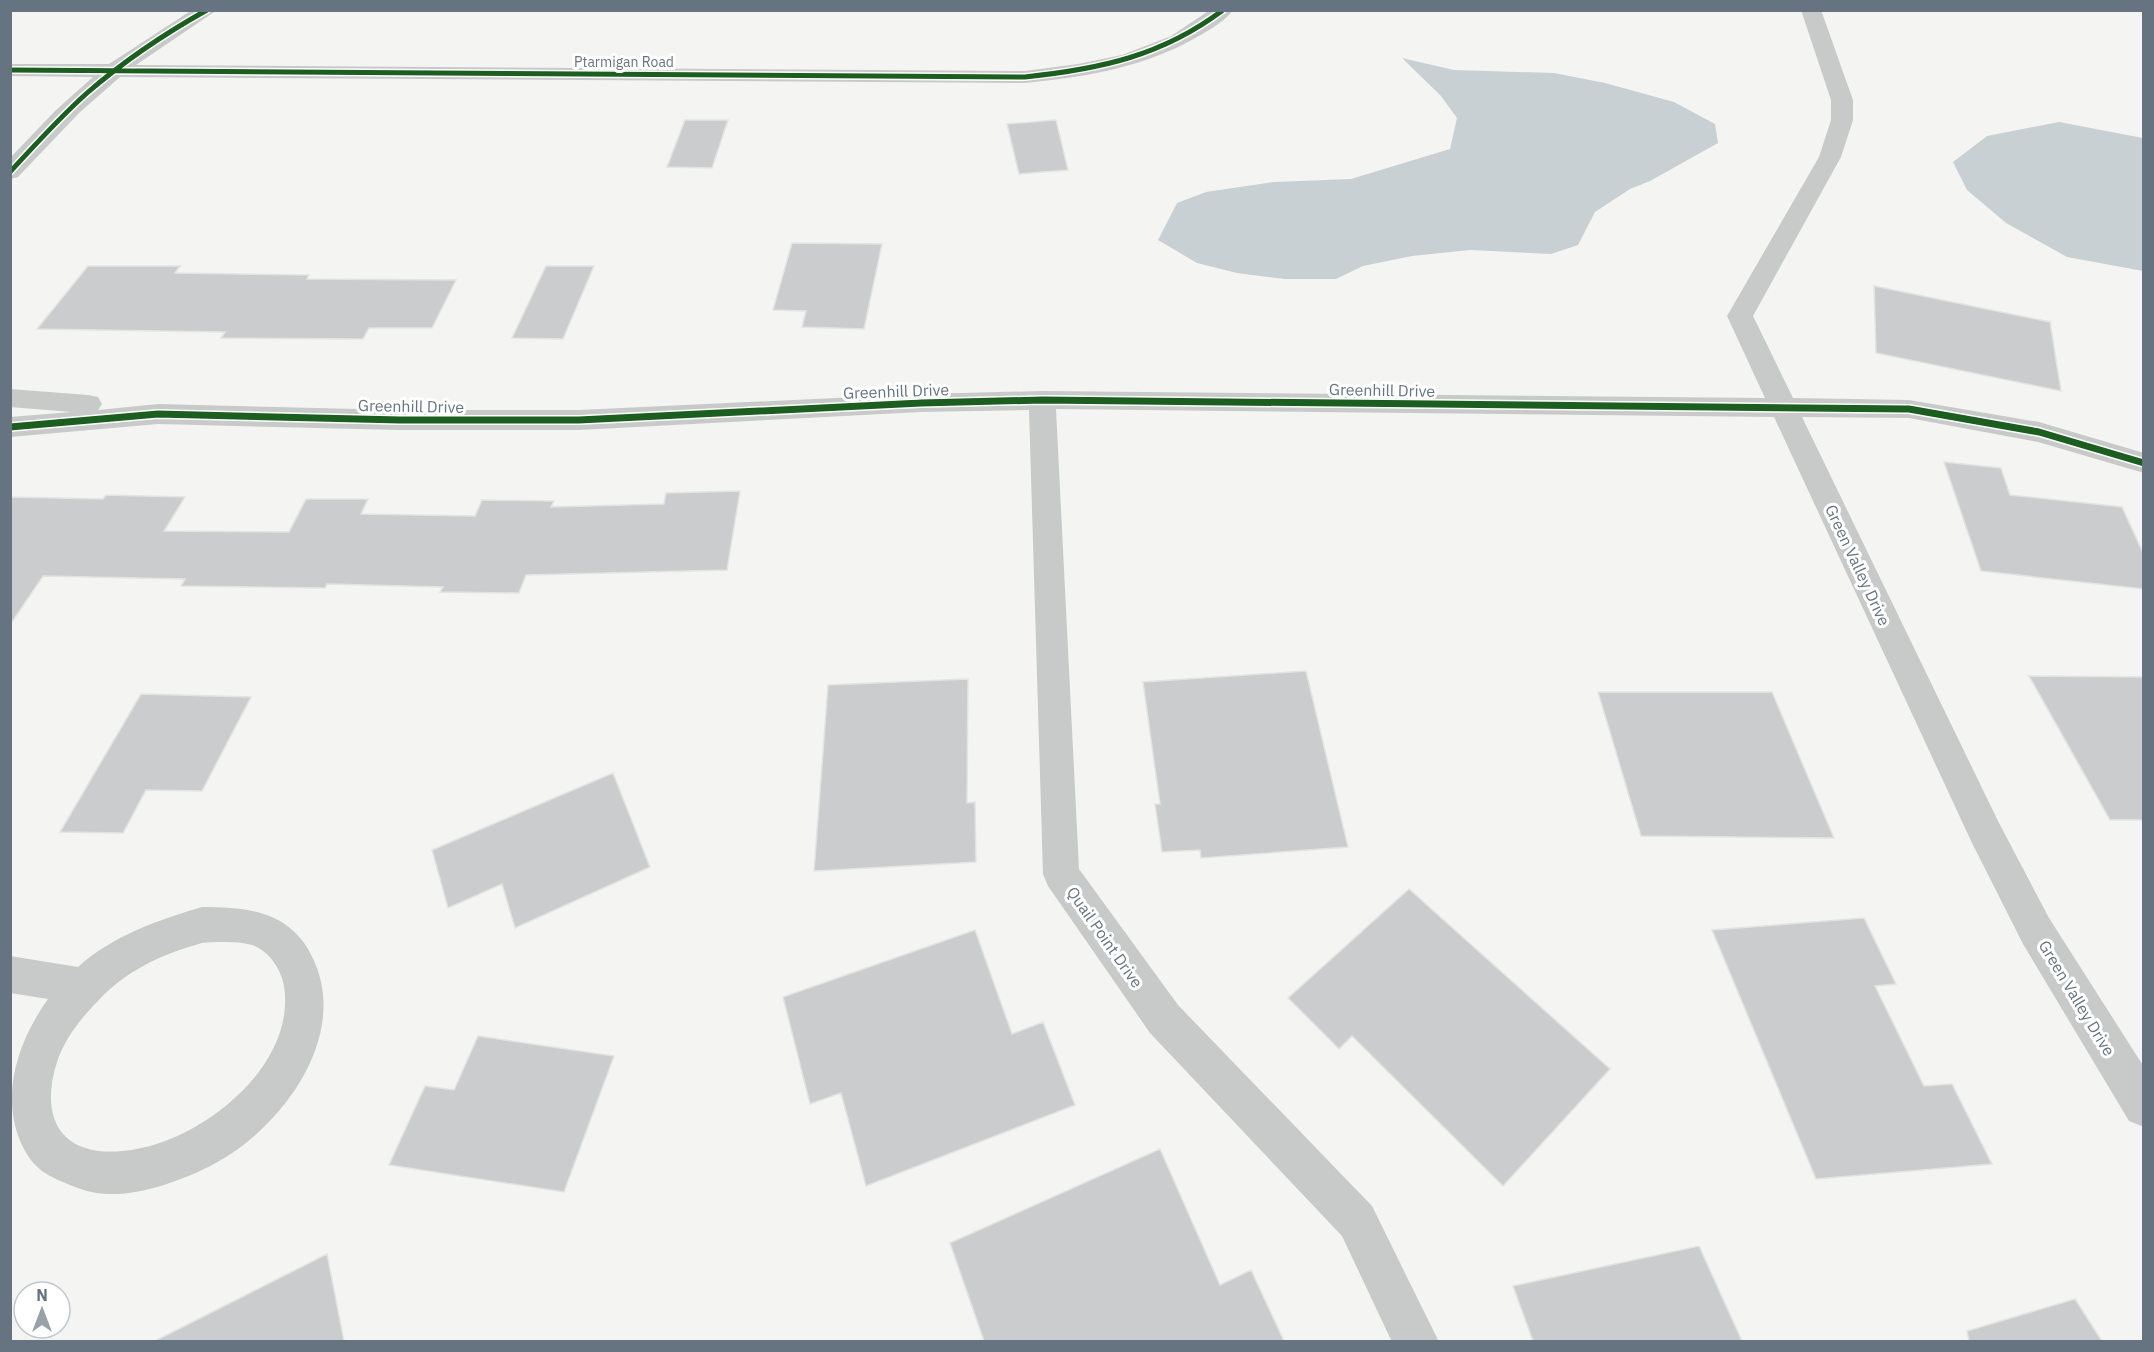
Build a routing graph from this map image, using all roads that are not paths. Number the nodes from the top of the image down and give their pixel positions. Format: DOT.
graph roads {
  1 [pos="207,10"];
  2 [pos="1223,10"];
  3 [pos="1811,10"];
  4 [pos="10,70"];
  5 [pos="112,72"];
  6 [pos="10,172"];
  7 [pos="10,398"];
  8 [pos="1042,400"];
  9 [pos="1783,408"];
  10 [pos="158,414"];
  11 [pos="10,427"];
  12 [pos="2144,463"];
  13 [pos="10,974"];
  14 [pos="84,987"];
  15 [pos="2144,1106"];
  16 [pos="1416,1341"];
  1 -- 5 [label="street"];
  2 -- 5 [label="street, Ptarmigan Road"];
  3 -- 9 [label="street, Green Valley Drive"];
  4 -- 5 [label="street, Ptarmigan Road"];
  5 -- 6 [label="street"];
  7 -- 10 [label="street, Greenhill Drive"];
  8 -- 9 [label="street, Greenhill Drive"];
  8 -- 10 [label="street, Greenhill Drive"];
  8 -- 16 [label="street, Quail Point Drive"];
  9 -- 12 [label="street, Greenhill Drive"];
  9 -- 15 [label="street, Green Valley Drive"];
  10 -- 11 [label="street, Greenhill Drive"];
  13 -- 14 [label="street"];
  14 -- 14 [label="street"];
}
